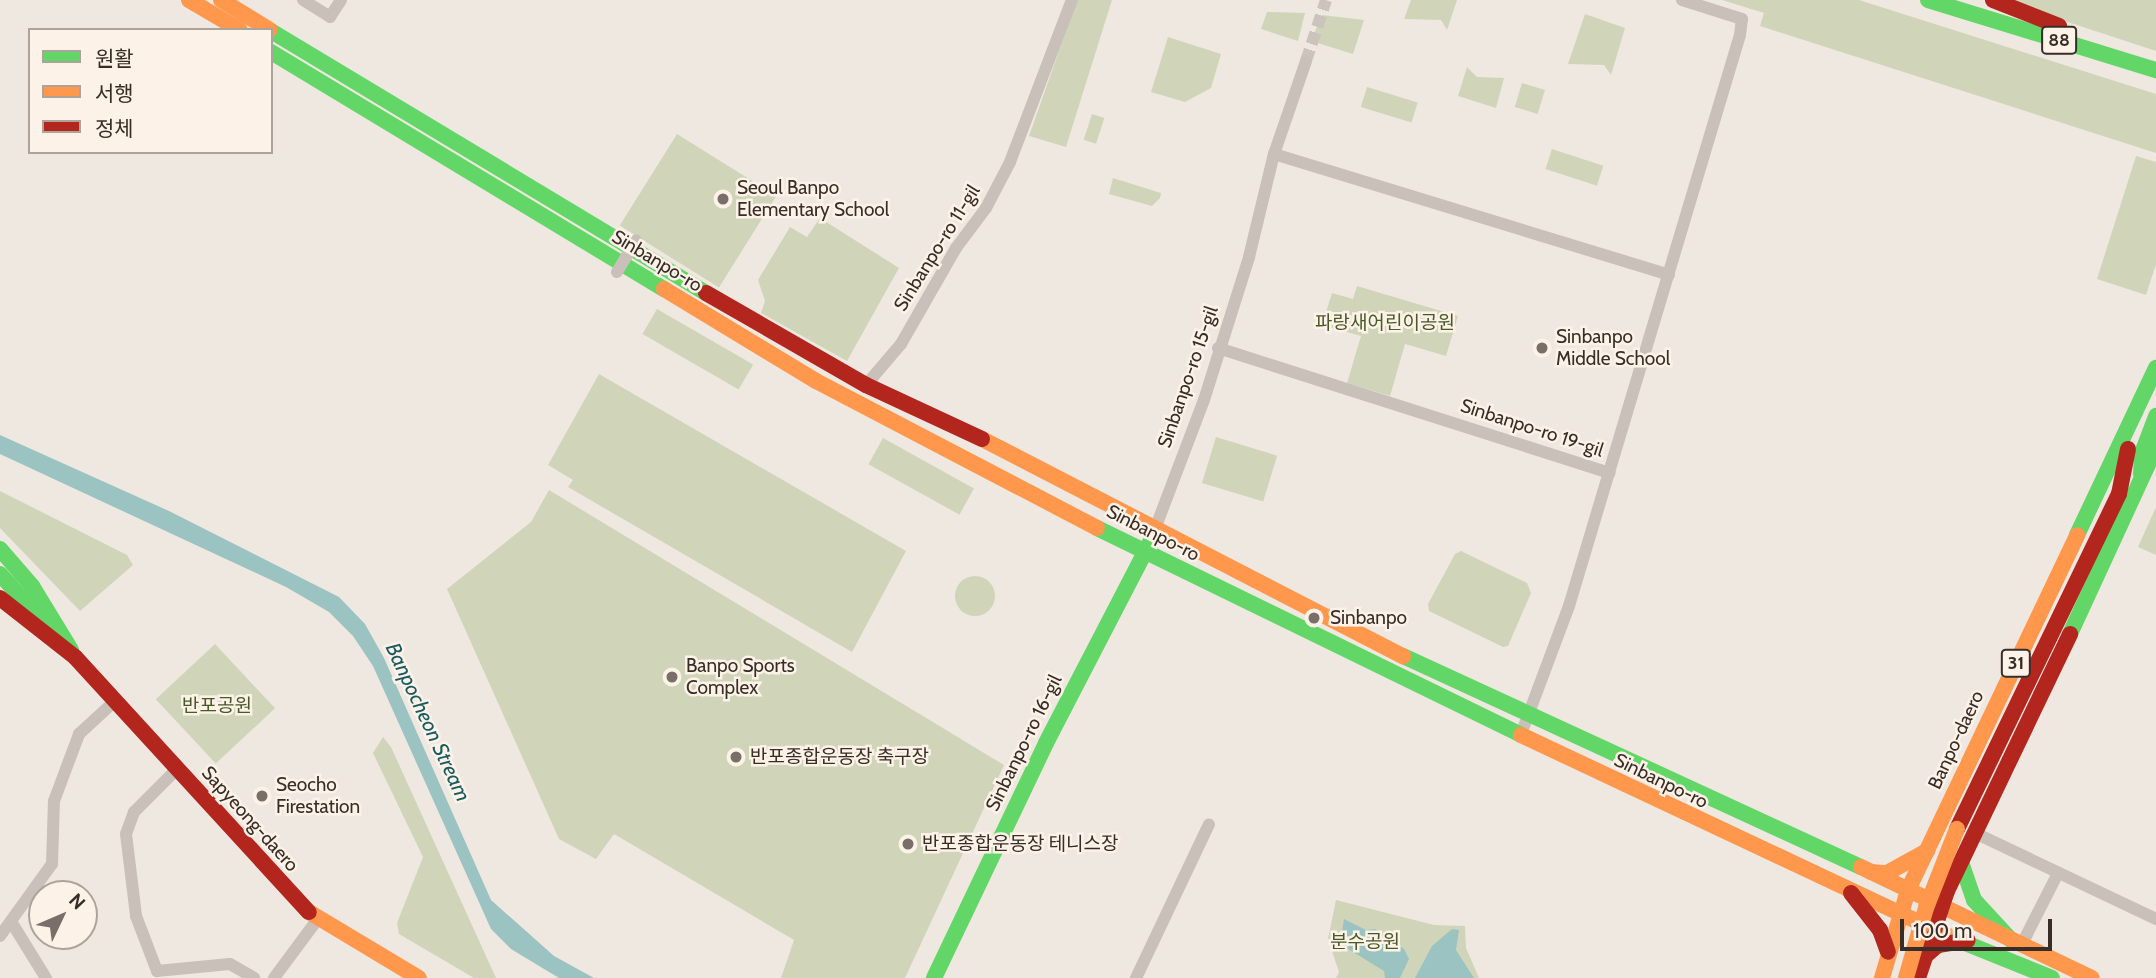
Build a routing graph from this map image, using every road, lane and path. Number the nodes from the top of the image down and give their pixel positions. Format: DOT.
graph roads {
  1 [pos="189,0"];
  2 [pos="303,0"];
  3 [pos="341,0"];
  4 [pos="1072,0"];
  5 [pos="1682,0"];
  6 [pos="1928,0"];
  7 [pos="1993,0"];
  8 [pos="228,2"];
  9 [pos="1961,10"];
  10 [pos="237,28"];
  11 [pos="268,28"];
  12 [pos="273,31"];
  13 [pos="273,53"];
  14 [pos="2156,57"];
  15 [pos="1306,61"];
  16 [pos="2156,70"];
  17 [pos="2156,86"];
  18 [pos="1275,154"];
  19 [pos="636,240"];
  20 [pos="617,272"];
  21 [pos="1669,275"];
  22 [pos="1218,348"];
  23 [pos="2156,369"];
  24 [pos="2152,380"];
  25 [pos="866,384"];
  26 [pos="2136,411"];
  27 [pos="2156,416"];
  28 [pos="2156,447"];
  29 [pos="1609,473"];
  30 [pos="2141,474"];
  31 [pos="2119,494"];
  32 [pos="1155,529"];
  33 [pos="0,549"];
  34 [pos="1147,551"];
  35 [pos="3,586"];
  36 [pos="75,657"];
  37 [pos="116,700"];
  38 [pos="1529,714"];
  39 [pos="1520,737"];
  40 [pos="177,769"];
  41 [pos="1209,824"];
  42 [pos="1975,833"];
  43 [pos="1927,850"];
  44 [pos="1961,862"];
  45 [pos="1871,872"];
  46 [pos="2058,873"];
  47 [pos="1908,890"];
  48 [pos="1851,893"];
  49 [pos="1941,906"];
  50 [pos="1898,915"];
  51 [pos="2156,919"];
  52 [pos="317,920"];
  53 [pos="12,923"];
  54 [pos="1932,930"];
  55 [pos="0,936"];
  56 [pos="1968,940"];
  57 [pos="2017,944"];
  58 [pos="1888,952"];
  59 [pos="1924,957"];
  60 [pos="46,978"];
  61 [pos="254,978"];
  62 [pos="274,978"];
  63 [pos="419,978"];
  64 [pos="934,978"];
  65 [pos="1136,978"];
  66 [pos="1882,978"];
  67 [pos="1906,978"];
  68 [pos="1918,978"];
  69 [pos="2052,978"];
  70 [pos="2092,978"];
  1 -- 10 [label="main road"];
  2 -- 3 [label="street"];
  4 -- 25 [label="street, Sinbanpo-ro 11-gil"];
  5 -- 21 [label="street"];
  6 -- 9 [label="main road, 88"];
  7 -- 14 [label="main road"];
  8 -- 11 [label="main road, Sinbanpo-ro"];
  9 -- 16 [label="main road, 88"];
  9 -- 17 [label="main road"];
  12 -- 25 [label="main road, Sinbanpo-ro"];
  13 -- 34 [label="main road, Sinbanpo-ro"];
  15 -- 18 [label="street, Sinbanpo-ro 15-gil"];
  18 -- 21 [label="street"];
  18 -- 22 [label="street, Sinbanpo-ro 15-gil"];
  19 -- 20 [label="street, bridge"];
  21 -- 29 [label="street"];
  22 -- 29 [label="street, Sinbanpo-ro 19-gil"];
  22 -- 32 [label="street, Sinbanpo-ro 15-gil"];
  23 -- 24 [label="main road, 31"];
  24 -- 26 [label="main road, 31"];
  25 -- 32 [label="main road, Sinbanpo-ro"];
  26 -- 31 [label="main road, 31"];
  26 -- 43 [label="main road, Banpo-daero / 31"];
  27 -- 30 [label="main road"];
  28 -- 30 [label="main road, 31"];
  29 -- 38 [label="street, Sinbanpo-ro 19-gil"];
  30 -- 31 [label="main road, 31"];
  30 -- 42 [label="main road, 31"];
  31 -- 67 [label="main road, 31, bridge"];
  32 -- 34 [label="main road, Sinbanpo-ro 16-gil"];
  32 -- 38 [label="main road, Sinbanpo-ro"];
  33 -- 36 [label="main road, Sapyeong-daero"];
  34 -- 39 [label="main road, Sinbanpo-ro"];
  34 -- 64 [label="main road, Sinbanpo-ro 16-gil"];
  35 -- 36 [label="main road, Sapyeong-daero"];
  36 -- 37 [label="main road, Sapyeong-daero"];
  37 -- 40 [label="main road, Sapyeong-daero"];
  37 -- 53 [label="street"];
  38 -- 39 [label="street, Sinbanpo-ro 19-gil"];
  38 -- 45 [label="main road, Sinbanpo-ro"];
  39 -- 48 [label="main road, Sinbanpo-ro"];
  40 -- 52 [label="main road, Sapyeong-daero"];
  40 -- 61 [label="street"];
  41 -- 65 [label="street"];
  42 -- 44 [label="main road, 31"];
  42 -- 46 [label="street"];
  43 -- 45 [label="main road"];
  43 -- 47 [label="main road, Banpo-daero / 31"];
  44 -- 49 [label="main road, 31"];
  44 -- 57 [label="main road"];
  45 -- 47 [label="main road, Sinbanpo-ro"];
  46 -- 51 [label="street"];
  46 -- 57 [label="street"];
  47 -- 49 [label="main road, Sinbanpo-ro"];
  47 -- 50 [label="main road, Banpo-daero / 31"];
  48 -- 50 [label="main road, Sinbanpo-ro"];
  48 -- 58 [label="main road"];
  49 -- 54 [label="main road, 31"];
  49 -- 57 [label="main road, Sinbanpo-ro"];
  50 -- 54 [label="main road, Sinbanpo-ro"];
  50 -- 58 [label="main road, Banpo-daero / 31"];
  52 -- 62 [label="street"];
  52 -- 63 [label="main road, Sapyeong-daero"];
  53 -- 55 [label="street"];
  53 -- 60 [label="street"];
  54 -- 56 [label="main road, Sinbanpo-ro"];
  54 -- 59 [label="main road, 31"];
  56 -- 59 [label="main road"];
  56 -- 69 [label="main road, Sinbanpo-ro"];
  57 -- 70 [label="main road, Sinbanpo-ro"];
  58 -- 66 [label="main road, Banpo-daero / 31"];
  59 -- 68 [label="main road, 31"];
}
